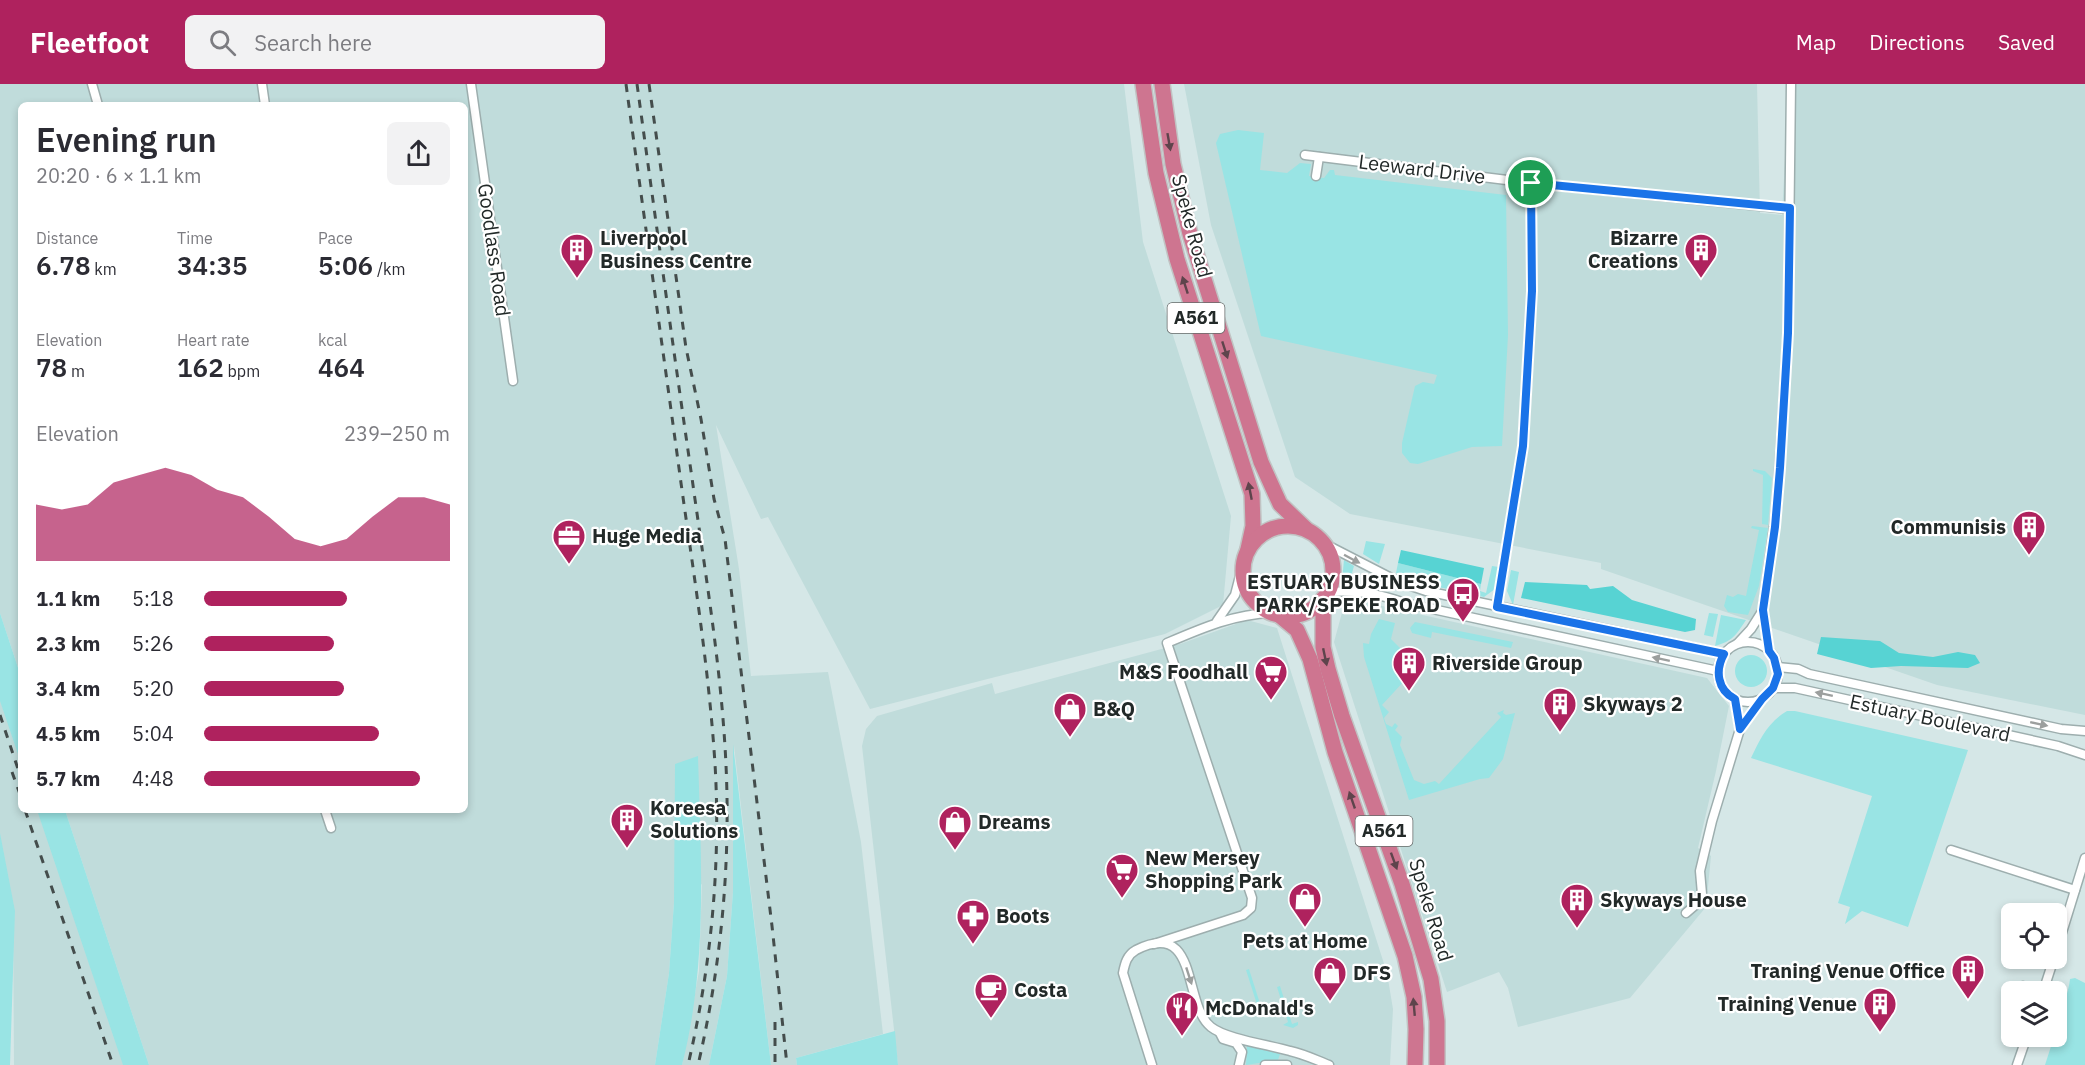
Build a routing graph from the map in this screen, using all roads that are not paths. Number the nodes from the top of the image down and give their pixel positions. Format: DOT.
graph roads {
  1 [pos="92,84"];
  2 [pos="262,84"];
  3 [pos="471,84"];
  4 [pos="1143,84"];
  5 [pos="1162,84"];
  6 [pos="1791,84"];
  7 [pos="97,102"];
  8 [pos="265,102"];
  9 [pos="1305,155"];
  10 [pos="1318,157"];
  11 [pos="1316,176"];
  12 [pos="1531,183"];
  13 [pos="1790,208"];
  14 [pos="1188,228"];
  15 [pos="1170,232"];
  16 [pos="513,381"];
  17 [pos="1306,529"];
  18 [pos="1323,543"];
  19 [pos="1248,549"];
  20 [pos="1243,564"];
  21 [pos="1325,595"];
  22 [pos="1497,607"];
  23 [pos="1763,610"];
  24 [pos="1275,614"];
  25 [pos="1217,622"];
  26 [pos="1738,644"];
  27 [pos="1769,651"];
  28 [pos="1724,654"];
  29 [pos="1777,667"];
  30 [pos="1718,671"];
  31 [pos="1773,688"];
  32 [pos="1735,699"];
  33 [pos="1762,699"];
  34 [pos="1740,729"];
  35 [pos="2085,731"];
  36 [pos="2085,755"];
  37 [pos="326,813"];
  38 [pos="331,828"];
  39 [pos="1951,850"];
  40 [pos="2085,858"];
  41 [pos="2075,890"];
  42 [pos="1686,913"];
  43 [pos="2067,916"];
  44 [pos="1184,933"];
  45 [pos="1154,944"];
  46 [pos="1182,955"];
  47 [pos="1220,1033"];
  48 [pos="2023,1047"];
  49 [pos="1412,1060"];
  50 [pos="1152,1065"];
  51 [pos="1239,1065"];
  52 [pos="1265,1065"];
  53 [pos="1287,1065"];
  54 [pos="1329,1065"];
  55 [pos="1437,1065"];
  56 [pos="2017,1065"];
  1 -- 7 [label="street"];
  2 -- 8 [label="street"];
  3 -- 16 [label="street, Goodlass Road"];
  4 -- 15 [label="highway, Speke Road / A561"];
  5 -- 14 [label="highway, Speke Road / A561, one-way"];
  6 -- 13 [label="street"];
  9 -- 10 [label="street, Leeward Drive"];
  10 -- 11 [label="street"];
  10 -- 12 [label="street, Leeward Drive"];
  12 -- 13 [label="street, Leeward Drive"];
  12 -- 22 [label="street"];
  13 -- 23 [label="street"];
  14 -- 15 [label="highway"];
  14 -- 17 [label="highway, Speke Road / A561, one-way"];
  19 -- 15 [label="highway, Speke Road / A561, one-way"];
  17 -- 18 [label="highway, A561"];
  17 -- 19 [label="highway, A561"];
  18 -- 21 [label="highway, A561"];
  18 -- 22 [label="street, one-way"];
  19 -- 20 [label="highway, A561"];
  20 -- 24 [label="highway, A561"];
  20 -- 25 [label="street"];
  21 -- 24 [label="highway"];
  30 -- 21 [label="street, one-way"];
  21 -- 55 [label="highway, Speke Road / A561, one-way"];
  22 -- 28 [label="street"];
  23 -- 26 [label="street"];
  23 -- 27 [label="street"];
  24 -- 25 [label="street"];
  49 -- 24 [label="highway, Speke Road / A561, one-way"];
  25 -- 44 [label="street"];
  26 -- 27 [label="street"];
  26 -- 28 [label="street"];
  27 -- 29 [label="street"];
  28 -- 30 [label="street"];
  29 -- 31 [label="street"];
  29 -- 35 [label="street, Estuary Boulevard, one-way"];
  30 -- 32 [label="street"];
  31 -- 33 [label="street"];
  36 -- 31 [label="street, Estuary Boulevard, one-way"];
  32 -- 33 [label="street"];
  32 -- 34 [label="street"];
  33 -- 34 [label="street"];
  34 -- 42 [label="street"];
  37 -- 38 [label="street"];
  39 -- 41 [label="street"];
  40 -- 41 [label="street"];
  41 -- 43 [label="street"];
  44 -- 45 [label="street"];
  44 -- 46 [label="street"];
  45 -- 46 [label="street"];
  45 -- 50 [label="street"];
  46 -- 47 [label="street, one-way"];
  47 -- 51 [label="street"];
  47 -- 54 [label="street"];
  48 -- 56 [label="street"];
  52 -- 53 [label="street"];
}
